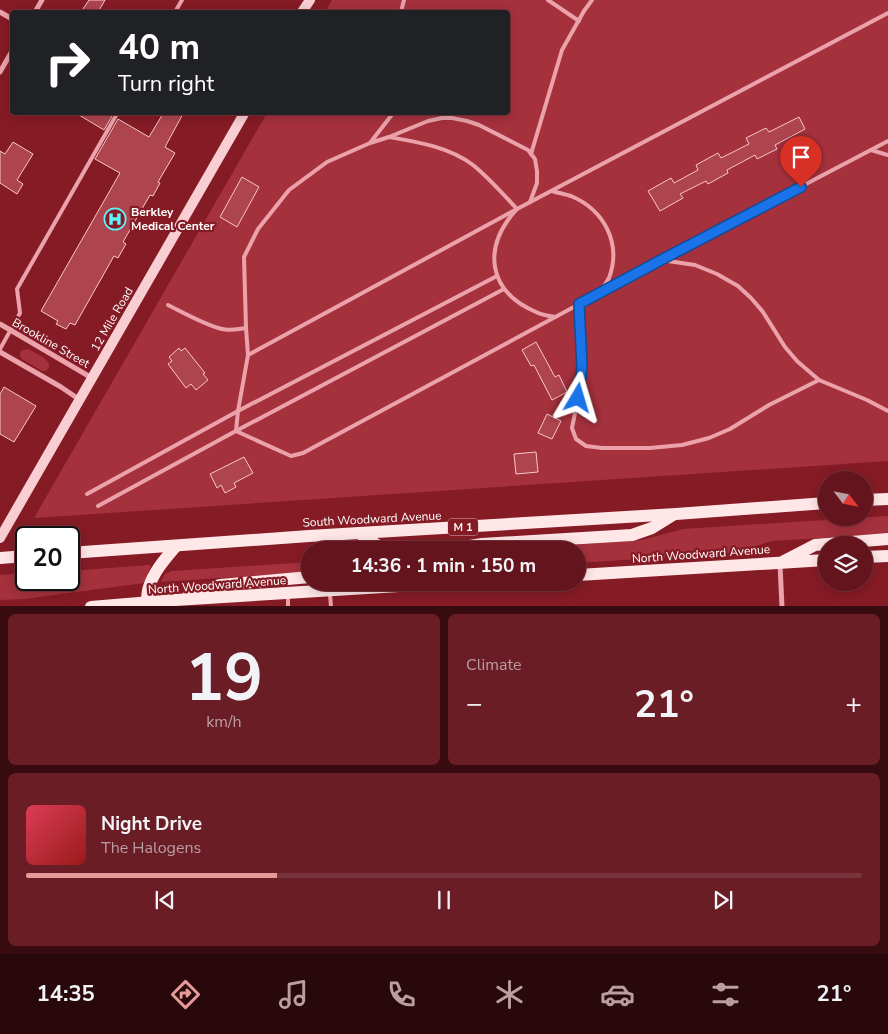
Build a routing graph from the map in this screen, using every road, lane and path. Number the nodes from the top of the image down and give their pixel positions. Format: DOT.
graph roads {
  1 [pos="548,0"];
  2 [pos="592,0"];
  3 [pos="888,13"];
  4 [pos="579,21"];
  5 [pos="10,54"];
  6 [pos="0,72"];
  7 [pos="116,115"];
  8 [pos="243,115"];
  9 [pos="392,115"];
  10 [pos="389,137"];
  11 [pos="888,141"];
  12 [pos="370,142"];
  13 [pos="871,150"];
  14 [pos="531,154"];
  15 [pos="888,155"];
  16 [pos="552,191"];
  17 [pos="530,202"];
  18 [pos="517,209"];
  19 [pos="661,260"];
  20 [pos="498,276"];
  21 [pos="504,289"];
  22 [pos="600,293"];
  23 [pos="579,304"];
  24 [pos="168,305"];
  25 [pos="555,317"];
  26 [pos="0,324"];
  27 [pos="246,328"];
  28 [pos="10,330"];
  29 [pos="0,351"];
  30 [pos="248,355"];
  31 [pos="92,378"];
  32 [pos="819,380"];
  33 [pos="80,400"];
  34 [pos="238,411"];
  35 [pos="888,411"];
  36 [pos="236,431"];
  37 [pos="87,494"];
  38 [pos="888,499"];
  39 [pos="873,500"];
  40 [pos="818,504"];
  41 [pos="98,506"];
  42 [pos="676,514"];
  43 [pos="359,534"];
  44 [pos="0,538"];
  45 [pos="888,538"];
  46 [pos="370,541"];
  47 [pos="527,541"];
  48 [pos="176,546"];
  49 [pos="80,552"];
  50 [pos="888,556"];
  51 [pos="15,557"];
  52 [pos="873,557"];
  53 [pos="0,558"];
  54 [pos="818,561"];
  55 [pos="780,563"];
  56 [pos="586,575"];
  57 [pos="301,578"];
  58 [pos="342,591"];
  59 [pos="329,592"];
  60 [pos="288,600"];
  61 [pos="175,603"];
  62 [pos="147,605"];
  63 [pos="91,606"];
  64 [pos="331,606"];
  65 [pos="782,606"];
  1 -- 4 [label="lane"];
  2 -- 4 [label="lane"];
  3 -- 16 [label="lane"];
  4 -- 14 [label="lane"];
  5 -- 6 [label="street"];
  7 -- 28 [label="lane"];
  8 -- 31 [label="main road, 12 Mile Road"];
  9 -- 12 [label="lane"];
  10 -- 12 [label="lane"];
  10 -- 14 [label="lane"];
  10 -- 18 [label="lane"];
  11 -- 13 [label="lane"];
  12 -- 27 [label="lane"];
  13 -- 15 [label="lane"];
  13 -- 19 [label="lane"];
  14 -- 17 [label="lane"];
  16 -- 17 [label="lane"];
  16 -- 22 [label="lane"];
  17 -- 18 [label="lane"];
  18 -- 20 [label="lane"];
  18 -- 30 [label="lane"];
  19 -- 22 [label="lane"];
  19 -- 32 [label="lane"];
  20 -- 21 [label="lane"];
  20 -- 34 [label="lane"];
  21 -- 25 [label="lane"];
  21 -- 36 [label="lane"];
  22 -- 23 [label="lane"];
  23 -- 25 [label="lane"];
  23 -- 32 [label="lane"];
  24 -- 27 [label="lane"];
  25 -- 36 [label="lane"];
  26 -- 28 [label="street, Brookline Street"];
  27 -- 30 [label="lane"];
  28 -- 29 [label="lane"];
  28 -- 31 [label="street, Brookline Street"];
  29 -- 33 [label="street"];
  30 -- 34 [label="lane"];
  31 -- 33 [label="main road, 12 Mile Road"];
  32 -- 35 [label="lane"];
  33 -- 44 [label="main road, 12 Mile Road"];
  34 -- 36 [label="lane"];
  34 -- 37 [label="lane"];
  36 -- 41 [label="lane"];
  38 -- 39 [label="main road"];
  40 -- 42 [label="main road, South Woodward Avenue / M 1"];
  42 -- 43 [label="main road, South Woodward Avenue / M 1"];
  42 -- 47 [label="main road"];
  43 -- 46 [label="main road"];
  43 -- 48 [label="main road, South Woodward Avenue / M 1"];
  45 -- 55 [label="main road"];
  48 -- 49 [label="main road, South Woodward Avenue / M 1"];
  48 -- 62 [label="main road"];
  50 -- 52 [label="main road"];
  51 -- 53 [label="main road"];
  54 -- 55 [label="main road, North Woodward Avenue"];
  55 -- 56 [label="main road, North Woodward Avenue"];
  55 -- 65 [label="street"];
  57 -- 61 [label="main road"];
  58 -- 59 [label="main road, North Woodward Avenue"];
  59 -- 60 [label="main road, North Woodward Avenue"];
  59 -- 64 [label="lane"];
  60 -- 61 [label="main road, North Woodward Avenue"];
  61 -- 62 [label="main road, North Woodward Avenue"];
  62 -- 63 [label="main road, North Woodward Avenue"];
}
